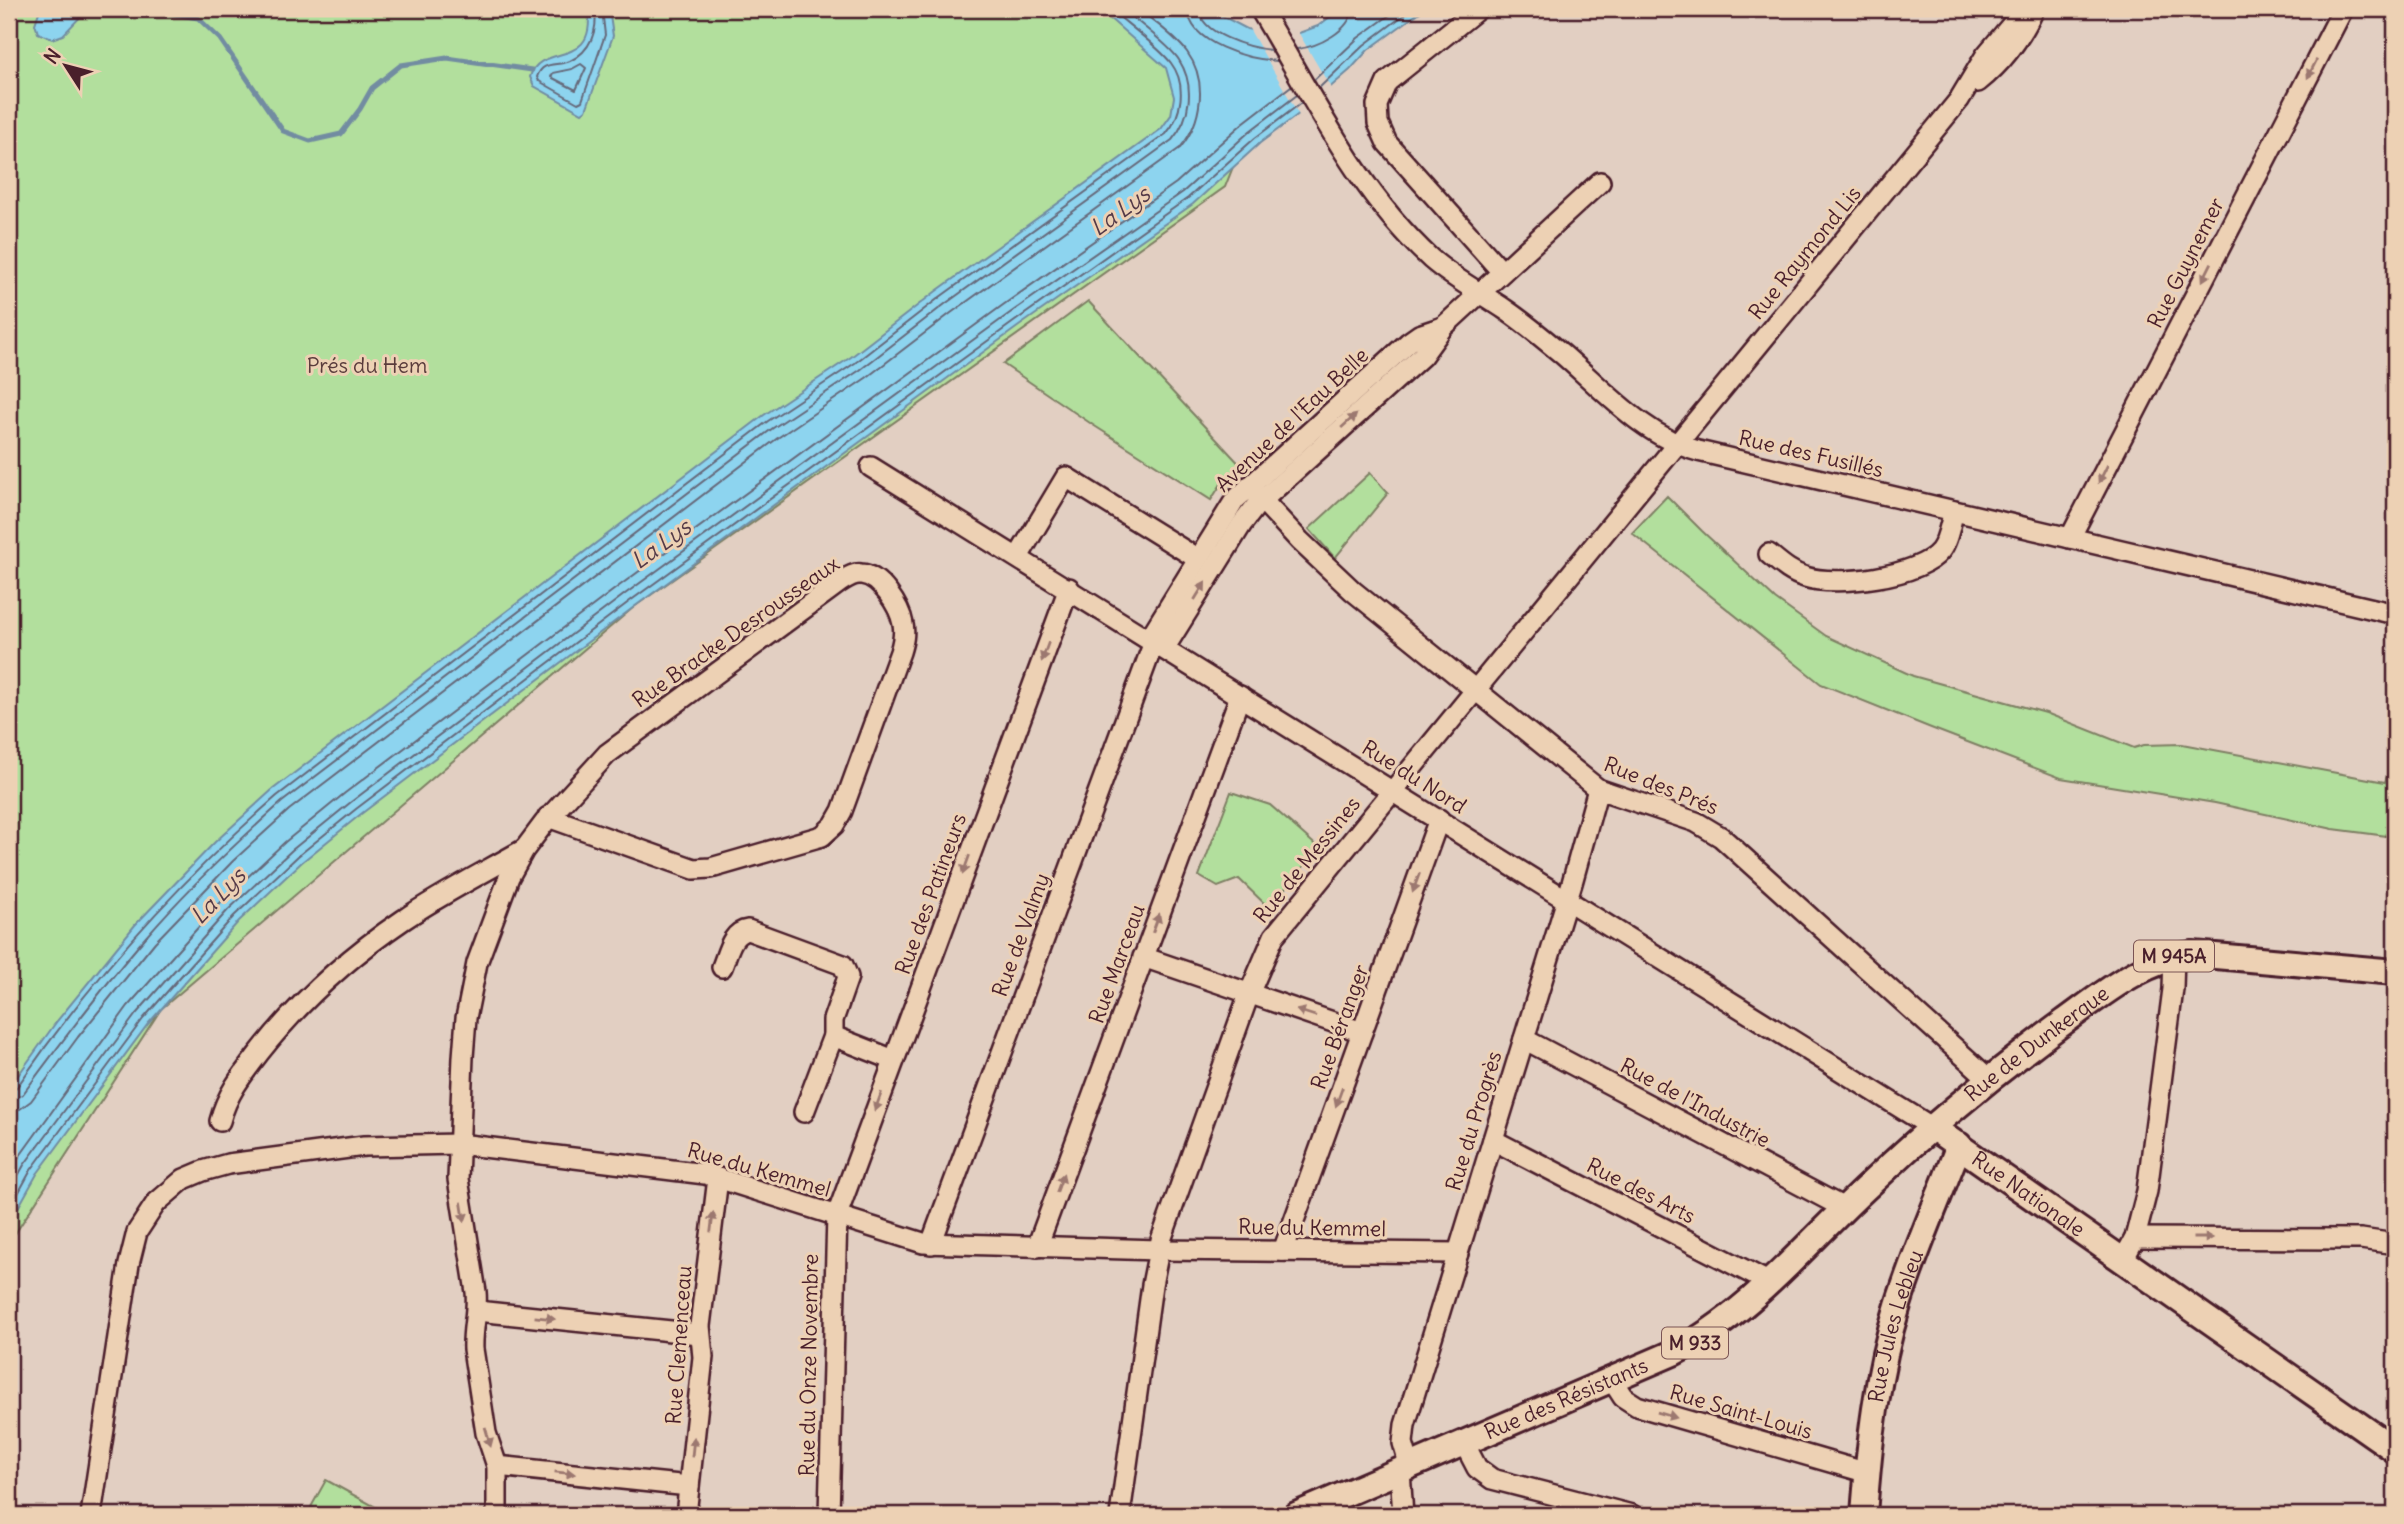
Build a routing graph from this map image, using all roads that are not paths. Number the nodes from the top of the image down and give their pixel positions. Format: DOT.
graph roads {
  1 [pos="1261,9"];
  2 [pos="1478,9"];
  3 [pos="2025,9"];
  4 [pos="2034,9"];
  5 [pos="2343,9"];
  6 [pos="1966,91"];
  7 [pos="1600,182"];
  8 [pos="1502,272"];
  9 [pos="1479,293"];
  10 [pos="1678,444"];
  11 [pos="871,467"];
  12 [pos="1256,493"];
  13 [pos="1954,511"];
  14 [pos="2070,538"];
  15 [pos="1769,554"];
  16 [pos="1018,556"];
  17 [pos="1198,559"];
  18 [pos="1069,588"];
  19 [pos="2395,614"];
  20 [pos="1156,643"];
  21 [pos="1475,689"];
  22 [pos="1240,696"];
  23 [pos="1598,789"];
  24 [pos="1393,790"];
  25 [pos="548,817"];
  26 [pos="1439,819"];
  27 [pos="524,850"];
  28 [pos="1567,898"];
  29 [pos="2175,956"];
  30 [pos="1143,957"];
  31 [pos="722,967"];
  32 [pos="2395,972"];
  33 [pos="1249,995"];
  34 [pos="1362,1032"];
  35 [pos="833,1036"];
  36 [pos="1524,1040"];
  37 [pos="894,1060"];
  38 [pos="1989,1079"];
  39 [pos="804,1112"];
  40 [pos="220,1121"];
  41 [pos="1933,1128"];
  42 [pos="1493,1140"];
  43 [pos="458,1144"];
  44 [pos="1959,1145"];
  45 [pos="718,1178"];
  46 [pos="1844,1208"];
  47 [pos="836,1215"];
  48 [pos="2135,1238"];
  49 [pos="931,1244"];
  50 [pos="2395,1244"];
  51 [pos="1037,1247"];
  52 [pos="1158,1250"];
  53 [pos="1283,1251"];
  54 [pos="1458,1253"];
  55 [pos="2123,1260"];
  56 [pos="1768,1282"];
  57 [pos="477,1311"];
  58 [pos="700,1334"];
  59 [pos="113,1377"];
  60 [pos="1612,1380"];
  61 [pos="1464,1443"];
  62 [pos="2395,1450"];
  63 [pos="497,1466"];
  64 [pos="1405,1469"];
  65 [pos="1868,1473"];
  66 [pos="689,1486"];
  67 [pos="91,1515"];
  68 [pos="104,1515"];
  69 [pos="497,1515"];
  70 [pos="686,1515"];
  71 [pos="829,1515"];
  72 [pos="1120,1515"];
  73 [pos="1296,1515"];
  74 [pos="1403,1515"];
  75 [pos="1632,1515"];
  76 [pos="1864,1515"];
  1 -- 9 [label="street, Rue des Fusillés"];
  2 -- 8 [label="street"];
  3 -- 6 [label="street, Rue Raymond Lis"];
  4 -- 6 [label="street, Rue Raymond Lis"];
  5 -- 14 [label="street, Rue Guynemer, one-way"];
  6 -- 10 [label="street, Rue Raymond Lis"];
  7 -- 8 [label="street, Avenue de l'Eau Belle"];
  8 -- 9 [label="street, Avenue de l'Eau Belle"];
  9 -- 10 [label="street, Rue des Fusillés"];
  9 -- 12 [label="street, Avenue de l'Eau Belle"];
  10 -- 13 [label="street, Rue des Fusillés"];
  10 -- 21 [label="street, Rue de Messines"];
  11 -- 16 [label="street, Rue du Nord"];
  12 -- 17 [label="street, Avenue de l'Eau Belle"];
  20 -- 12 [label="street, Avenue de l'Eau Belle, one-way"];
  12 -- 21 [label="street, Rue des Prés"];
  13 -- 14 [label="street, Rue des Fusillés"];
  13 -- 15 [label="street"];
  14 -- 19 [label="street, Rue des Fusillés"];
  16 -- 17 [label="street"];
  16 -- 18 [label="street, Rue du Nord"];
  17 -- 20 [label="street, Avenue de l'Eau Belle"];
  18 -- 20 [label="street, Rue du Nord"];
  18 -- 37 [label="street, Rue des Patineurs, one-way"];
  20 -- 22 [label="street, Rue du Nord"];
  20 -- 49 [label="street, Rue de Valmy"];
  21 -- 23 [label="street, Rue des Prés"];
  21 -- 24 [label="street, Rue de Messines"];
  22 -- 24 [label="street, Rue du Nord"];
  30 -- 22 [label="street, Rue Marceau, one-way"];
  23 -- 28 [label="street, Rue du Progrès"];
  23 -- 38 [label="street, Rue des Prés"];
  24 -- 26 [label="street, Rue du Nord"];
  24 -- 33 [label="street, Rue de Messines"];
  25 -- 25 [label="street, Rue Bracke Desrousseaux"];
  25 -- 27 [label="street, Rue Bracke Desrousseaux"];
  26 -- 28 [label="street, Rue du Nord"];
  26 -- 34 [label="street, Rue Béranger, one-way"];
  27 -- 40 [label="street, Rue Bracke Desrousseaux"];
  27 -- 43 [label="street, Rue Bracke Desrousseaux"];
  28 -- 36 [label="street, Rue du Progrès"];
  28 -- 41 [label="street, Rue du Nord"];
  29 -- 32 [label="main road, Rue de Dunkerque / M 945A"];
  29 -- 38 [label="main road, Rue de Dunkerque / M 945A"];
  29 -- 48 [label="street"];
  30 -- 33 [label="street"];
  51 -- 30 [label="street, Rue Marceau, one-way"];
  31 -- 35 [label="street"];
  34 -- 33 [label="street, one-way"];
  33 -- 52 [label="street, Rue de Messines"];
  34 -- 53 [label="street, Rue Béranger, one-way"];
  35 -- 37 [label="street"];
  35 -- 39 [label="street"];
  36 -- 42 [label="street, Rue du Progrès"];
  36 -- 46 [label="street, Rue de l'Industrie"];
  37 -- 47 [label="street, Rue des Patineurs, one-way"];
  38 -- 41 [label="main road, Rue de Dunkerque / M 945A"];
  41 -- 44 [label="main road, Rue Nationale"];
  41 -- 46 [label="main road, Rue des Résistants / M 933"];
  42 -- 54 [label="street, Rue du Progrès"];
  42 -- 56 [label="street, Rue des Arts"];
  43 -- 45 [label="street, Rue du Kemmel"];
  43 -- 57 [label="street, Rue Bracke Desrousseaux, one-way"];
  43 -- 59 [label="street, Rue du Kemmel"];
  44 -- 55 [label="main road, Rue Nationale"];
  44 -- 65 [label="main road, Rue Jules Lebleu"];
  45 -- 47 [label="street, Rue du Kemmel"];
  58 -- 45 [label="street, Rue Clemenceau, one-way"];
  46 -- 56 [label="main road, Rue des Résistants / M 933"];
  47 -- 49 [label="street, Rue du Kemmel"];
  47 -- 71 [label="street, Rue du Onze Novembre"];
  48 -- 50 [label="street, one-way"];
  48 -- 55 [label="street"];
  49 -- 51 [label="street, Rue du Kemmel"];
  51 -- 52 [label="street, Rue du Kemmel"];
  52 -- 53 [label="street, Rue du Kemmel"];
  52 -- 72 [label="street, Rue de Messines"];
  53 -- 54 [label="street, Rue du Kemmel"];
  54 -- 64 [label="street, Rue du Progrès"];
  55 -- 62 [label="main road, Rue Nationale"];
  56 -- 60 [label="main road, Rue des Résistants / M 933"];
  57 -- 58 [label="street, one-way"];
  57 -- 63 [label="street, Rue Bracke Desrousseaux, one-way"];
  66 -- 58 [label="street, Rue Clemenceau, one-way"];
  59 -- 67 [label="street, Rue du Kemmel"];
  59 -- 68 [label="street, Rue du Kemmel"];
  60 -- 61 [label="main road, Rue des Résistants / M 933"];
  60 -- 65 [label="street, Rue Saint-Louis, one-way"];
  61 -- 64 [label="main road, Rue des Résistants / M 933"];
  61 -- 75 [label="street"];
  63 -- 66 [label="street, one-way"];
  63 -- 69 [label="street, Rue Bracke Desrousseaux"];
  64 -- 73 [label="main road, Rue des Résistants / M 933"];
  64 -- 74 [label="street, Rue du Progrès"];
  65 -- 76 [label="main road, Rue Jules Lebleu"];
  66 -- 70 [label="street, Rue Clemenceau"];
}
